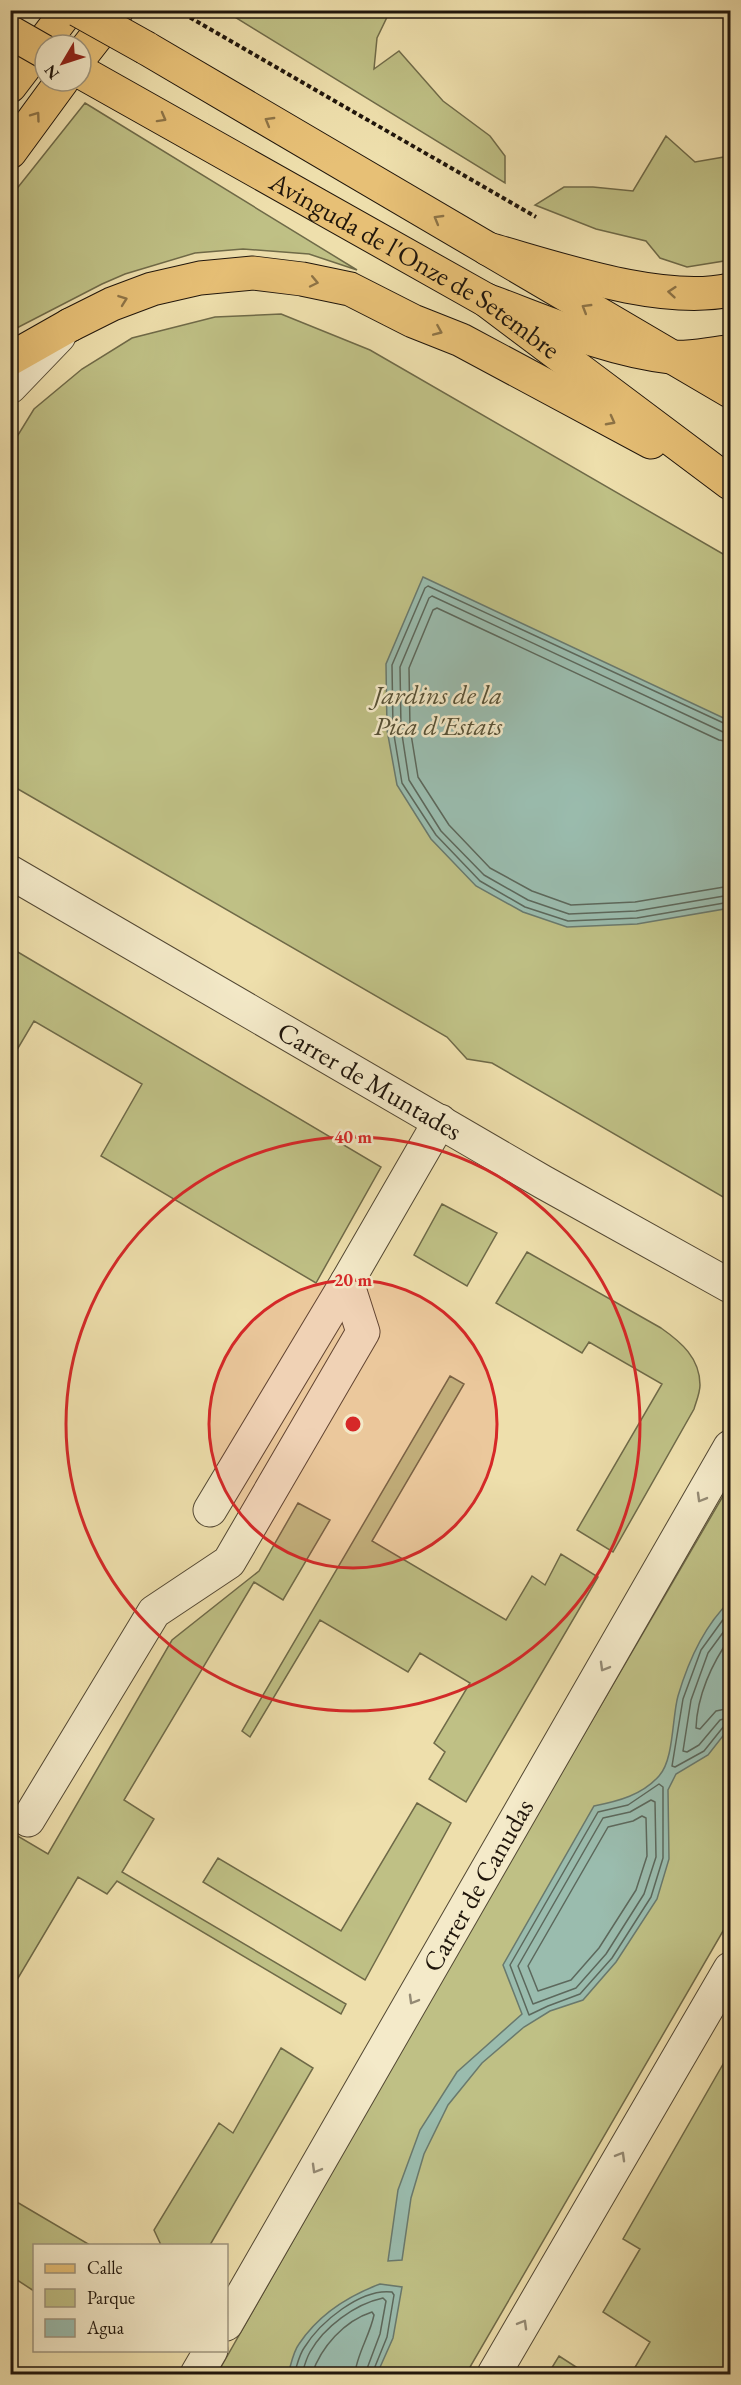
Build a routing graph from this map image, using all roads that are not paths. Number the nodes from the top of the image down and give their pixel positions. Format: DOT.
graph roads {
  1 [pos="68,10"];
  2 [pos="78,10"];
  3 [pos="117,10"];
  4 [pos="10,32"];
  5 [pos="93,41"];
  6 [pos="33,45"];
  7 [pos="93,79"];
  8 [pos="10,86"];
  9 [pos="53,93"];
  10 [pos="10,152"];
  11 [pos="488,249"];
  12 [pos="730,291"];
  13 [pos="486,300"];
  14 [pos="70,325"];
  15 [pos="730,351"];
  16 [pos="673,358"];
  17 [pos="10,359"];
  18 [pos="10,387"];
  19 [pos="730,391"];
  20 [pos="730,484"];
  21 [pos="10,872"];
  22 [pos="440,1121"];
  23 [pos="347,1282"];
  24 [pos="730,1286"];
  25 [pos="730,1447"];
  26 [pos="210,1510"];
  27 [pos="28,1820"];
  28 [pos="730,1969"];
  29 [pos="228,2321"];
  30 [pos="210,2352"];
  31 [pos="197,2374"];
  32 [pos="494,2374"];
  1 -- 8 [label="main road"];
  11 -- 2 [label="main road, Avinguda de l'Onze de Setembre, one-way, bridge"];
  3 -- 5 [label="main road"];
  4 -- 6 [label="main road, bridge"];
  7 -- 13 [label="main road, Avinguda de l'Onze de Setembre, one-way"];
  10 -- 9 [label="main road, one-way"];
  12 -- 11 [label="main road, one-way"];
  16 -- 11 [label="main road, Avinguda de l'Onze de Setembre, one-way"];
  13 -- 16 [label="main road"];
  13 -- 20 [label="main road, Avinguda de l'Onze de Setembre"];
  14 -- 17 [label="main road"];
  14 -- 18 [label="street"];
  14 -- 20 [label="main road, one-way"];
  15 -- 16 [label="main road"];
  16 -- 19 [label="main road, Avinguda de l'Onze de Setembre"];
  21 -- 22 [label="street, Carrer de Muntades"];
  22 -- 23 [label="street"];
  22 -- 24 [label="street, Carrer de Muntades"];
  23 -- 26 [label="street"];
  23 -- 27 [label="street"];
  25 -- 29 [label="street, Carrer de Canudas, one-way"];
  32 -- 28 [label="street, one-way"];
  30 -- 31 [label="street"];
}
